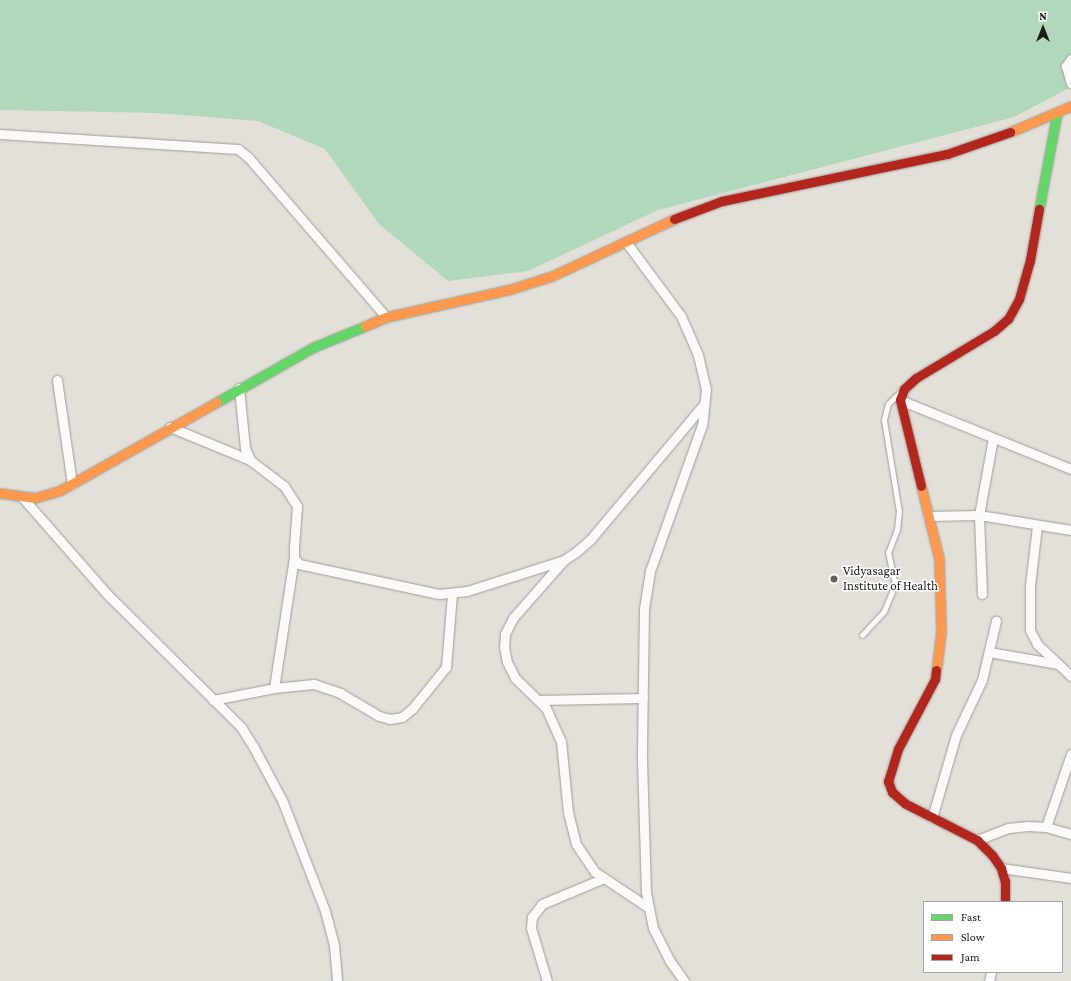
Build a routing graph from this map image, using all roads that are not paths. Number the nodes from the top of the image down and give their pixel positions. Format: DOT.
graph roads {
  1 [pos="1071,59"];
  2 [pos="1071,83"];
  3 [pos="1071,106"];
  4 [pos="1057,113"];
  5 [pos="0,134"];
  6 [pos="626,242"];
  7 [pos="386,317"];
  8 [pos="57,380"];
  9 [pos="239,388"];
  10 [pos="904,389"];
  11 [pos="900,400"];
  12 [pos="704,404"];
  13 [pos="170,427"];
  14 [pos="993,438"];
  15 [pos="250,460"];
  16 [pos="1071,469"];
  17 [pos="72,484"];
  18 [pos="0,493"];
  19 [pos="22,497"];
  20 [pos="979,515"];
  21 [pos="928,516"];
  22 [pos="1037,526"];
  23 [pos="1071,530"];
  24 [pos="294,558"];
  25 [pos="564,560"];
  26 [pos="452,594"];
  27 [pos="982,594"];
  28 [pos="996,621"];
  29 [pos="862,635"];
  30 [pos="989,652"];
  31 [pos="1058,664"];
  32 [pos="1071,676"];
  33 [pos="274,688"];
  34 [pos="643,698"];
  35 [pos="213,700"];
  36 [pos="538,700"];
  37 [pos="1071,754"];
  38 [pos="932,818"];
  39 [pos="1046,828"];
  40 [pos="1071,834"];
  41 [pos="977,840"];
  42 [pos="1000,868"];
  43 [pos="604,878"];
  44 [pos="1071,878"];
  45 [pos="1005,901"];
  46 [pos="649,908"];
  47 [pos="337,981"];
  48 [pos="546,981"];
  49 [pos="682,981"];
  1 -- 2 [label="street"];
  3 -- 4 [label="main road"];
  4 -- 6 [label="main road"];
  4 -- 10 [label="main road"];
  5 -- 7 [label="street"];
  6 -- 7 [label="main road"];
  6 -- 12 [label="street"];
  7 -- 9 [label="main road"];
  8 -- 17 [label="street"];
  9 -- 13 [label="main road"];
  9 -- 15 [label="street"];
  10 -- 11 [label="main road"];
  10 -- 29 [label="lane"];
  11 -- 14 [label="street"];
  11 -- 21 [label="main road"];
  12 -- 25 [label="street"];
  12 -- 34 [label="street"];
  13 -- 15 [label="street"];
  13 -- 17 [label="main road"];
  14 -- 16 [label="street"];
  14 -- 20 [label="street"];
  15 -- 24 [label="street"];
  17 -- 19 [label="main road"];
  18 -- 19 [label="main road"];
  19 -- 35 [label="street"];
  20 -- 21 [label="street"];
  20 -- 22 [label="street"];
  20 -- 27 [label="street"];
  21 -- 38 [label="main road"];
  22 -- 23 [label="street"];
  22 -- 31 [label="street"];
  24 -- 26 [label="street"];
  24 -- 33 [label="street"];
  25 -- 26 [label="street"];
  25 -- 36 [label="street"];
  26 -- 33 [label="street"];
  28 -- 30 [label="street"];
  30 -- 31 [label="street"];
  30 -- 38 [label="street"];
  31 -- 32 [label="street"];
  33 -- 35 [label="street"];
  34 -- 36 [label="street"];
  34 -- 46 [label="street"];
  35 -- 47 [label="street"];
  36 -- 43 [label="street"];
  37 -- 39 [label="street"];
  38 -- 41 [label="main road"];
  39 -- 40 [label="street"];
  39 -- 41 [label="street"];
  41 -- 42 [label="main road"];
  42 -- 44 [label="street"];
  42 -- 45 [label="main road"];
  43 -- 46 [label="street"];
  43 -- 48 [label="street"];
  46 -- 49 [label="street"];
}
